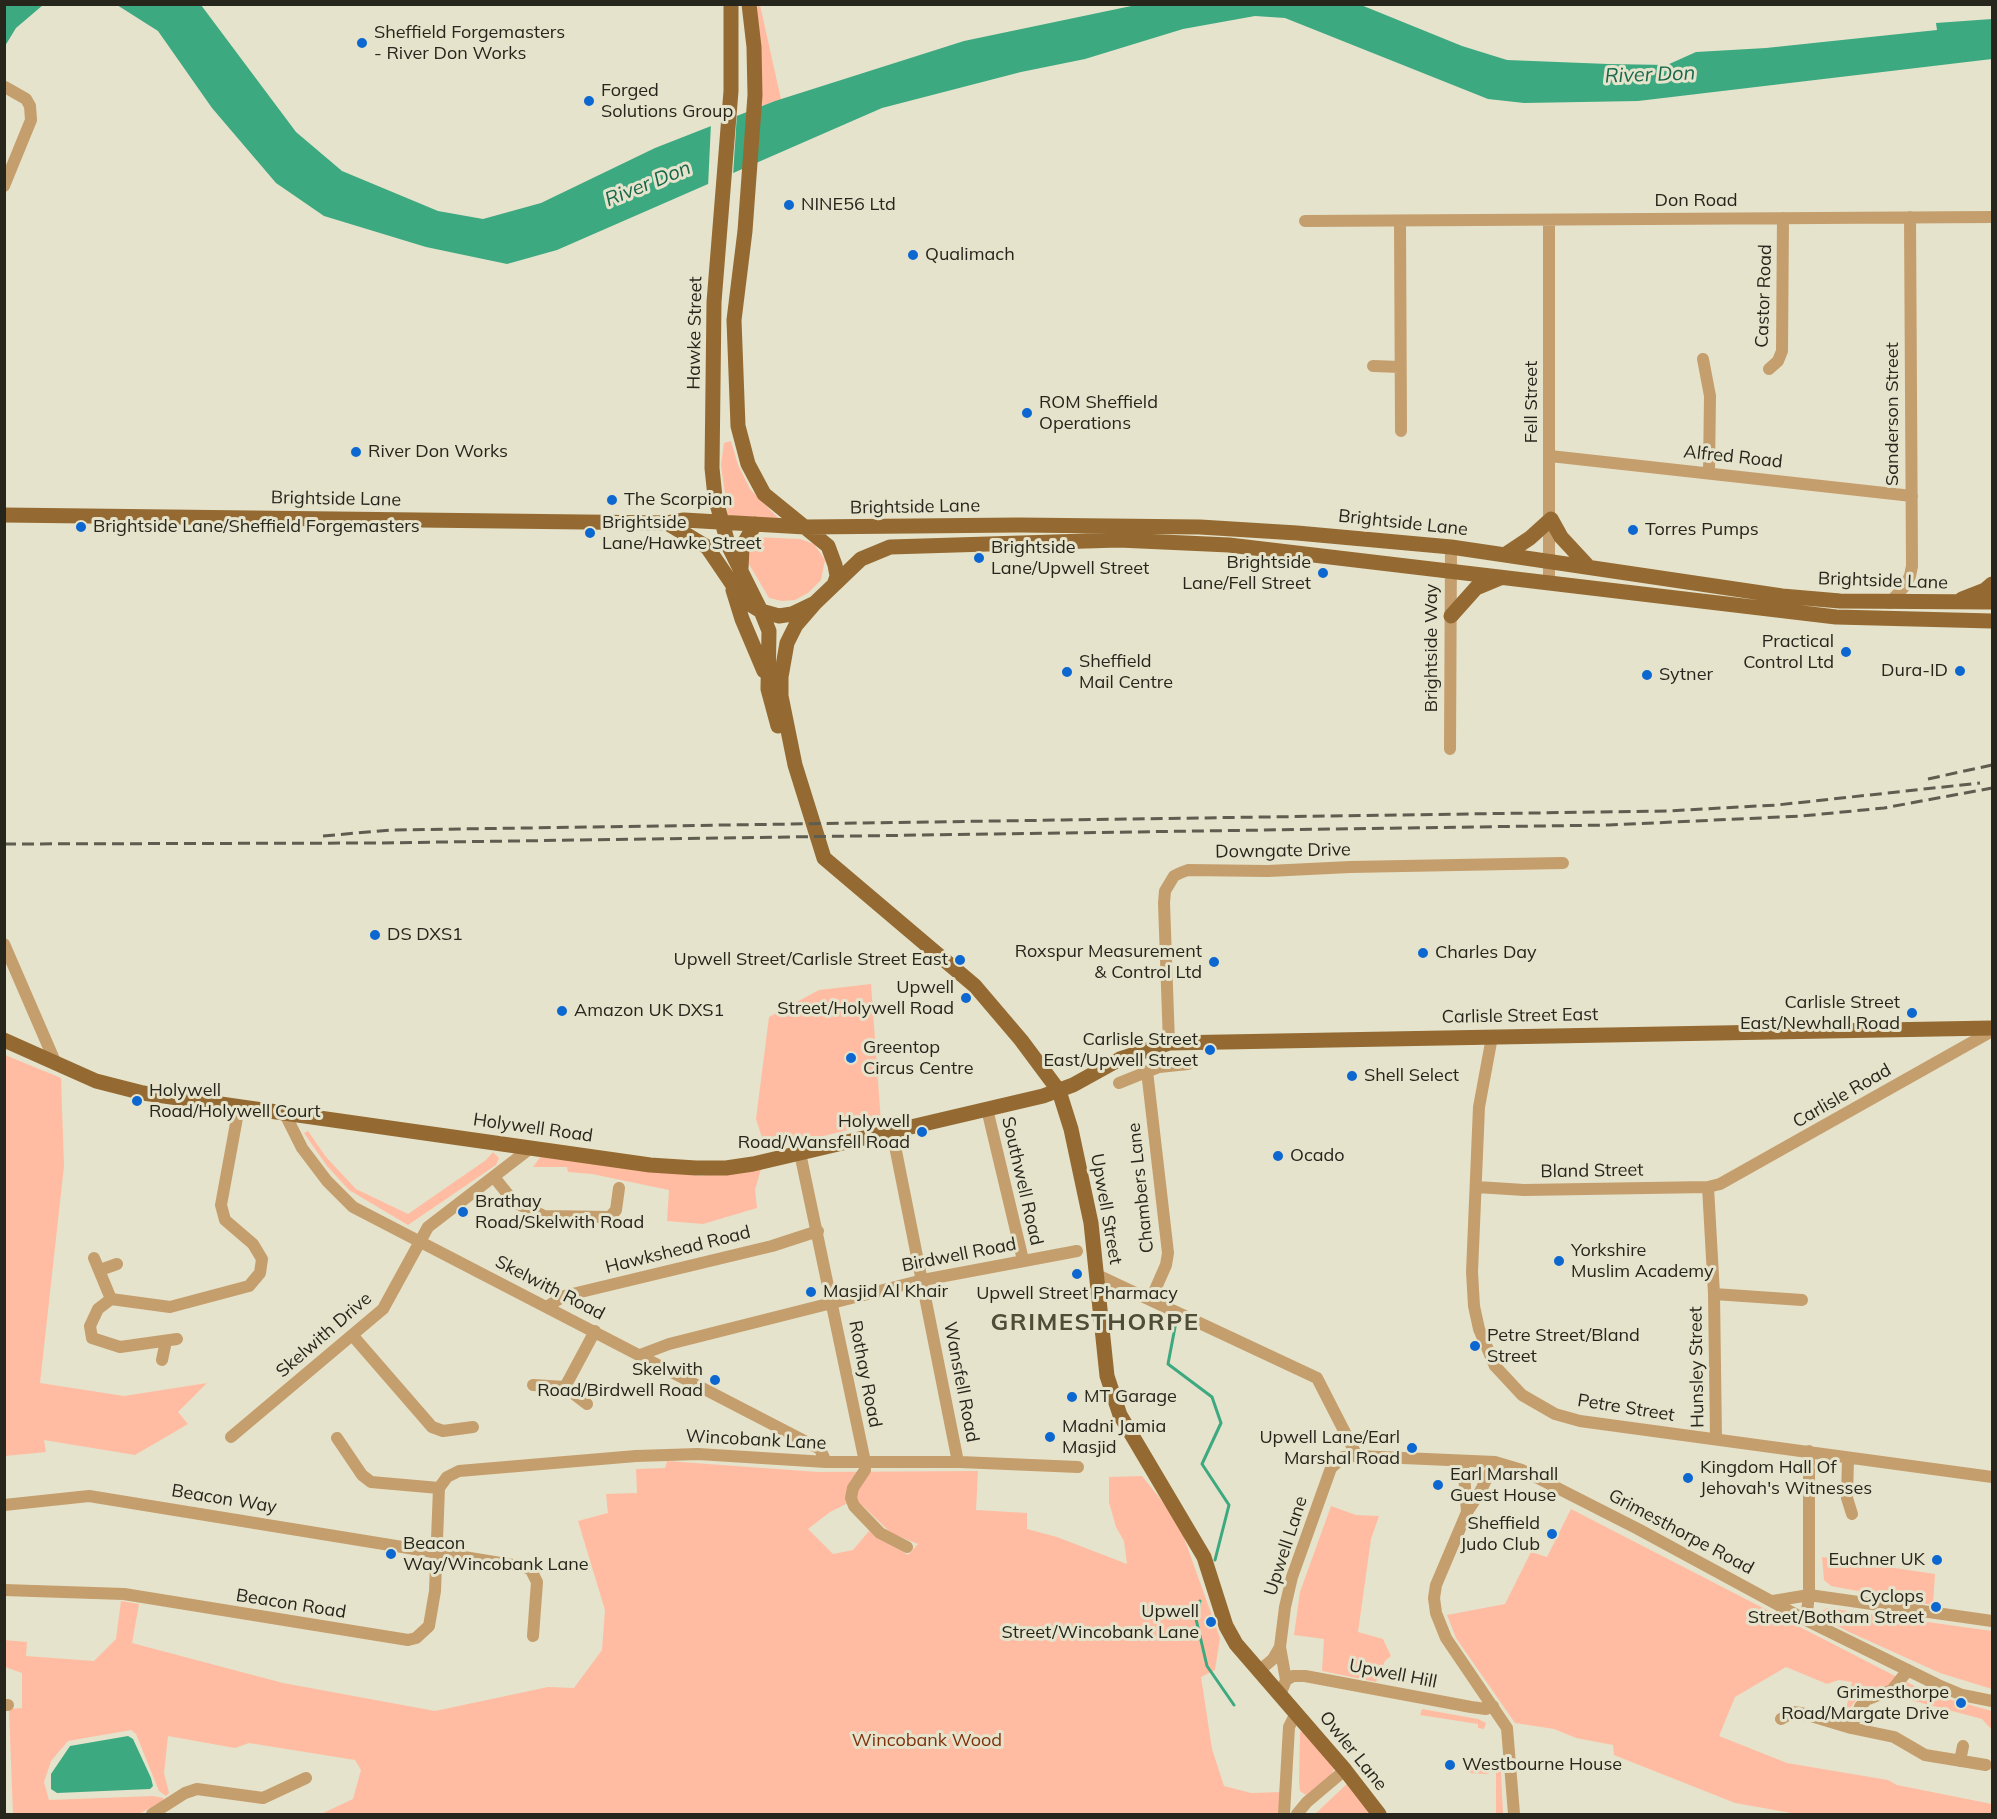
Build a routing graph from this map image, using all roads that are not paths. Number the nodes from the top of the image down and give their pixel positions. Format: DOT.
graph roads {
  1 [pos="731,4"];
  2 [pos="749,4"];
  3 [pos="5,87"];
  4 [pos="4,186"];
  5 [pos="1910,217"];
  6 [pos="1992,217"];
  7 [pos="1784,218"];
  8 [pos="1549,220"];
  9 [pos="1305,221"];
  10 [pos="1400,221"];
  11 [pos="1703,359"];
  12 [pos="1372,366"];
  13 [pos="1400,367"];
  14 [pos="1769,369"];
  15 [pos="1401,430"];
  16 [pos="1550,456"];
  17 [pos="1709,472"];
  18 [pos="1912,496"];
  19 [pos="4,515"];
  20 [pos="1551,519"];
  21 [pos="721,522"];
  22 [pos="667,523"];
  23 [pos="755,524"];
  24 [pos="806,527"];
  25 [pos="1451,547"];
  26 [pos="1506,554"];
  27 [pos="1550,560"];
  28 [pos="1587,565"];
  29 [pos="1450,571"];
  30 [pos="740,572"];
  31 [pos="1503,577"];
  32 [pos="1549,584"];
  33 [pos="1992,584"];
  34 [pos="834,585"];
  35 [pos="733,588"];
  36 [pos="1992,602"];
  37 [pos="815,603"];
  38 [pos="1889,603"];
  39 [pos="1954,603"];
  40 [pos="762,611"];
  41 [pos="1451,616"];
  42 [pos="1992,621"];
  43 [pos="768,689"];
  44 [pos="1450,749"];
  45 [pos="795,765"];
  46 [pos="1563,863"];
  47 [pos="4,944"];
  48 [pos="1992,1030"];
  49 [pos="1492,1037"];
  50 [pos="4,1040"];
  51 [pos="1169,1043"];
  52 [pos="56,1064"];
  53 [pos="1188,1064"];
  54 [pos="1147,1071"];
  55 [pos="1119,1083"];
  56 [pos="1059,1091"];
  57 [pos="239,1107"];
  58 [pos="987,1109"];
  59 [pos="285,1114"];
  60 [pos="892,1131"];
  61 [pos="532,1147"];
  62 [pos="800,1153"];
  63 [pos="494,1177"];
  64 [pos="1477,1187"];
  65 [pos="1708,1187"];
  66 [pos="619,1188"];
  67 [pos="818,1231"];
  68 [pos="419,1243"];
  69 [pos="1077,1251"];
  70 [pos="94,1258"];
  71 [pos="1023,1260"];
  72 [pos="117,1264"];
  73 [pos="100,1270"];
  74 [pos="1097,1275"];
  75 [pos="923,1280"];
  76 [pos="1714,1294"];
  77 [pos="111,1299"];
  78 [pos="1151,1299"];
  79 [pos="1802,1300"];
  80 [pos="833,1302"];
  81 [pos="548,1306"];
  82 [pos="595,1331"];
  83 [pos="353,1336"];
  84 [pos="640,1355"];
  85 [pos="162,1360"];
  86 [pos="533,1385"];
  87 [pos="565,1387"];
  88 [pos="587,1404"];
  89 [pos="473,1427"];
  90 [pos="231,1437"];
  91 [pos="338,1438"];
  92 [pos="1716,1439"];
  93 [pos="1809,1451"];
  94 [pos="1357,1456"];
  95 [pos="1848,1458"];
  96 [pos="1339,1460"];
  97 [pos="826,1462"];
  98 [pos="865,1462"];
  99 [pos="958,1462"];
  100 [pos="1463,1462"];
  101 [pos="1495,1462"];
  102 [pos="1078,1467"];
  103 [pos="1992,1477"];
  104 [pos="439,1488"];
  105 [pos="4,1505"];
  106 [pos="1467,1512"];
  107 [pos="1852,1514"];
  108 [pos="907,1547"];
  109 [pos="436,1552"];
  110 [pos="4,1590"];
  111 [pos="1809,1595"];
  112 [pos="1773,1601"];
  113 [pos="1806,1620"];
  114 [pos="1992,1621"];
  115 [pos="533,1636"];
  116 [pos="1280,1647"];
  117 [pos="1908,1670"];
  118 [pos="1259,1671"];
  119 [pos="1286,1680"];
  120 [pos="1280,1695"];
  121 [pos="1992,1701"];
  122 [pos="1494,1706"];
  123 [pos="1296,1713"];
  124 [pos="1781,1719"];
  125 [pos="1851,1728"];
  126 [pos="1962,1746"];
  127 [pos="1960,1761"];
  128 [pos="1986,1765"];
  129 [pos="1345,1770"];
  130 [pos="306,1778"];
  131 [pos="1285,1798"];
  132 [pos="1307,1802"];
  133 [pos="152,1815"];
  134 [pos="1284,1815"];
  135 [pos="1297,1815"];
  136 [pos="1379,1815"];
  137 [pos="1514,1815"];
  1 -- 21 [label="main road, Hawke Street"];
  2 -- 24 [label="main road"];
  3 -- 4 [label="street"];
  5 -- 6 [label="street, Don Road"];
  5 -- 7 [label="street, Don Road"];
  5 -- 18 [label="street, Sanderson Street"];
  7 -- 8 [label="street, Don Road"];
  7 -- 14 [label="street, Castor Road"];
  8 -- 10 [label="street, Don Road"];
  8 -- 16 [label="street, Fell Street"];
  9 -- 10 [label="street, Don Road"];
  10 -- 13 [label="street"];
  11 -- 17 [label="street"];
  12 -- 13 [label="street"];
  13 -- 15 [label="street"];
  16 -- 17 [label="street, Alfred Road"];
  16 -- 20 [label="street, Fell Street"];
  17 -- 18 [label="street, Alfred Road"];
  18 -- 38 [label="street, Sanderson Street"];
  19 -- 22 [label="main road, Brightside Lane"];
  20 -- 26 [label="main road"];
  20 -- 27 [label="street, Fell Street"];
  20 -- 28 [label="main road"];
  21 -- 22 [label="main road, Brightside Lane"];
  21 -- 23 [label="main road, Brightside Lane"];
  21 -- 30 [label="main road, Hawke Street"];
  22 -- 35 [label="main road"];
  23 -- 24 [label="main road"];
  23 -- 30 [label="main road"];
  24 -- 25 [label="main road, Brightside Lane"];
  24 -- 34 [label="main road"];
  25 -- 26 [label="main road, Brightside Lane"];
  25 -- 29 [label="street, Brightside Way"];
  26 -- 27 [label="main road, Brightside Lane"];
  27 -- 28 [label="main road, Brightside Lane"];
  27 -- 32 [label="street, Fell Street"];
  28 -- 38 [label="main road, Brightside Lane"];
  29 -- 31 [label="main road, Brightside Lane"];
  29 -- 34 [label="main road, Brightside Lane"];
  29 -- 41 [label="street, Brightside Way"];
  30 -- 40 [label="main road"];
  31 -- 32 [label="main road, Brightside Lane"];
  31 -- 41 [label="main road"];
  32 -- 42 [label="main road, Brightside Lane"];
  33 -- 39 [label="main road"];
  34 -- 37 [label="main road"];
  35 -- 40 [label="main road"];
  35 -- 43 [label="main road"];
  36 -- 39 [label="main road, Brightside Lane"];
  37 -- 40 [label="main road"];
  37 -- 45 [label="main road, Upwell Street"];
  38 -- 39 [label="main road, Brightside Lane"];
  40 -- 43 [label="main road, Upwell Street"];
  41 -- 44 [label="street, Brightside Way"];
  43 -- 45 [label="main road, Upwell Street"];
  45 -- 56 [label="main road, Upwell Street"];
  46 -- 51 [label="street, Downgate Drive"];
  47 -- 52 [label="street"];
  48 -- 49 [label="main road, Carlisle Street East"];
  48 -- 65 [label="street, Carlisle Road"];
  49 -- 51 [label="main road, Carlisle Street East"];
  49 -- 64 [label="street, Petre Street"];
  50 -- 52 [label="main road, Holywell Road"];
  51 -- 56 [label="main road, Carlisle Street East"];
  52 -- 57 [label="main road, Holywell Road"];
  53 -- 54 [label="street"];
  54 -- 55 [label="street"];
  54 -- 78 [label="street, Chambers Lane"];
  56 -- 58 [label="main road, Holywell Road"];
  56 -- 74 [label="main road, Upwell Street"];
  57 -- 59 [label="main road, Holywell Road"];
  57 -- 77 [label="street"];
  58 -- 60 [label="main road, Holywell Road"];
  58 -- 71 [label="street, Southwell Road"];
  59 -- 61 [label="main road, Holywell Road"];
  59 -- 68 [label="street, Skelwith Road"];
  60 -- 62 [label="main road, Holywell Road"];
  60 -- 75 [label="street, Wansfell Road"];
  61 -- 62 [label="main road, Holywell Road"];
  61 -- 63 [label="street, Skelwith Drive"];
  62 -- 67 [label="street, Rothay Road"];
  63 -- 66 [label="street"];
  63 -- 68 [label="street, Skelwith Drive"];
  64 -- 65 [label="street, Bland Street"];
  64 -- 92 [label="street, Petre Street"];
  65 -- 76 [label="street, Hunsley Street"];
  67 -- 80 [label="street, Rothay Road"];
  67 -- 81 [label="street, Hawkshead Road"];
  68 -- 81 [label="street, Skelwith Road"];
  68 -- 83 [label="street, Skelwith Drive"];
  69 -- 71 [label="street, Birdwell Road"];
  70 -- 73 [label="street"];
  71 -- 75 [label="street, Birdwell Road"];
  72 -- 73 [label="street"];
  73 -- 77 [label="street"];
  74 -- 78 [label="street"];
  74 -- 118 [label="main road, Upwell Street"];
  75 -- 80 [label="street, Birdwell Road"];
  75 -- 99 [label="street, Wansfell Road"];
  76 -- 79 [label="street"];
  76 -- 92 [label="street, Hunsley Street"];
  77 -- 85 [label="street"];
  78 -- 94 [label="street"];
  80 -- 84 [label="street, Birdwell Road"];
  80 -- 98 [label="street, Rothay Road"];
  81 -- 82 [label="street, Skelwith Road"];
  82 -- 84 [label="street, Skelwith Road"];
  82 -- 87 [label="street"];
  83 -- 89 [label="street"];
  83 -- 90 [label="street, Skelwith Drive"];
  84 -- 97 [label="street, Skelwith Road"];
  86 -- 87 [label="street"];
  87 -- 88 [label="street"];
  91 -- 104 [label="street"];
  92 -- 93 [label="street, Petre Street"];
  93 -- 95 [label="street, Petre Street"];
  93 -- 111 [label="street"];
  94 -- 96 [label="street, Grimesthorpe Road"];
  94 -- 100 [label="street, Grimesthorpe Road"];
  95 -- 103 [label="street, Petre Street"];
  95 -- 107 [label="street"];
  96 -- 116 [label="street, Upwell Lane"];
  97 -- 98 [label="street, Wincobank Lane"];
  97 -- 104 [label="street, Wincobank Lane"];
  98 -- 99 [label="street, Wincobank Lane"];
  98 -- 108 [label="street"];
  99 -- 102 [label="street, Wincobank Lane"];
  100 -- 101 [label="street, Grimesthorpe Road"];
  100 -- 106 [label="street"];
  101 -- 106 [label="street"];
  101 -- 112 [label="street, Grimesthorpe Road"];
  104 -- 109 [label="street, Beacon Road"];
  105 -- 109 [label="street, Beacon Way"];
  106 -- 122 [label="street"];
  109 -- 110 [label="street, Beacon Road"];
  109 -- 115 [label="street, Beacon Way"];
  111 -- 112 [label="street"];
  111 -- 113 [label="street"];
  111 -- 114 [label="street"];
  112 -- 113 [label="street, Grimesthorpe Road"];
  113 -- 117 [label="street, Grimesthorpe Road"];
  116 -- 118 [label="street"];
  116 -- 119 [label="street, Upwell Lane"];
  117 -- 121 [label="street, Grimesthorpe Road"];
  117 -- 125 [label="street"];
  118 -- 120 [label="main road, Upwell Street"];
  119 -- 120 [label="street"];
  119 -- 122 [label="street, Upwell Hill"];
  120 -- 123 [label="main road, Upwell Street"];
  122 -- 137 [label="street"];
  123 -- 129 [label="main road, Owler Lane"];
  123 -- 131 [label="street"];
  124 -- 125 [label="street"];
  125 -- 127 [label="street"];
  126 -- 127 [label="street"];
  127 -- 128 [label="street"];
  129 -- 132 [label="street"];
  129 -- 136 [label="main road, Owler Lane"];
  130 -- 133 [label="street"];
  131 -- 132 [label="street"];
  131 -- 134 [label="street"];
  132 -- 135 [label="street"];
}
